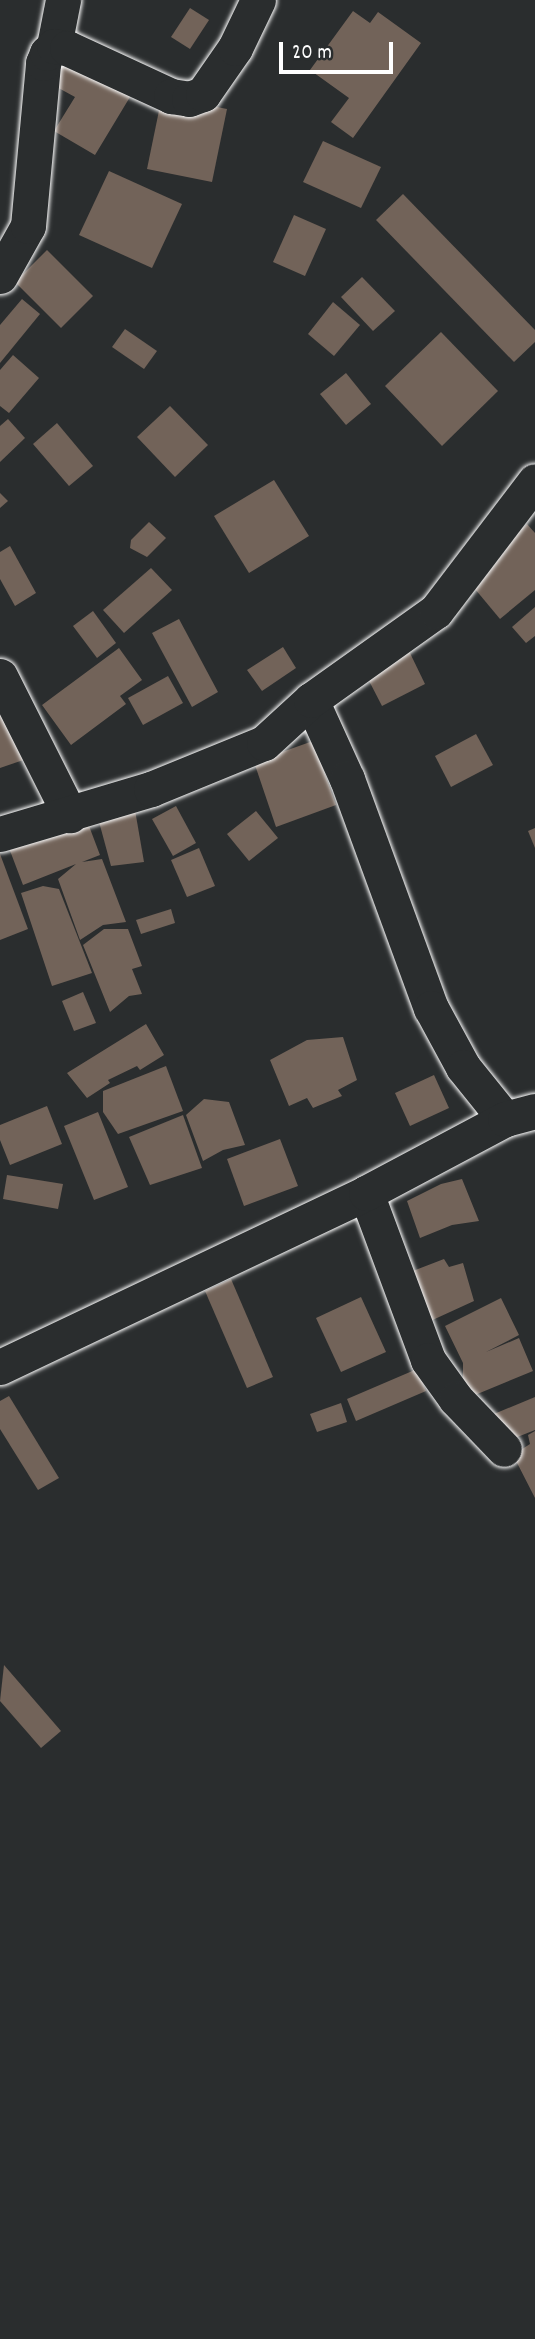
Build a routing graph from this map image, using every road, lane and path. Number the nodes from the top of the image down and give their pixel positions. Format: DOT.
graph roads {
  1 [pos="62,0"];
  2 [pos="258,0"];
  3 [pos="54,46"];
  4 [pos="0,276"];
  5 [pos="535,481"];
  6 [pos="0,676"];
  7 [pos="310,700"];
  8 [pos="70,815"];
  9 [pos="0,834"];
  10 [pos="520,1115"];
  11 [pos="366,1193"];
  12 [pos="0,1367"];
  13 [pos="504,1449"];
  1 -- 3 [label="street"];
  2 -- 3 [label="street"];
  3 -- 4 [label="street"];
  5 -- 7 [label="street"];
  6 -- 8 [label="street"];
  7 -- 8 [label="street"];
  7 -- 10 [label="street"];
  8 -- 9 [label="street"];
  10 -- 11 [label="street"];
  11 -- 12 [label="street"];
  11 -- 13 [label="street"];
}
